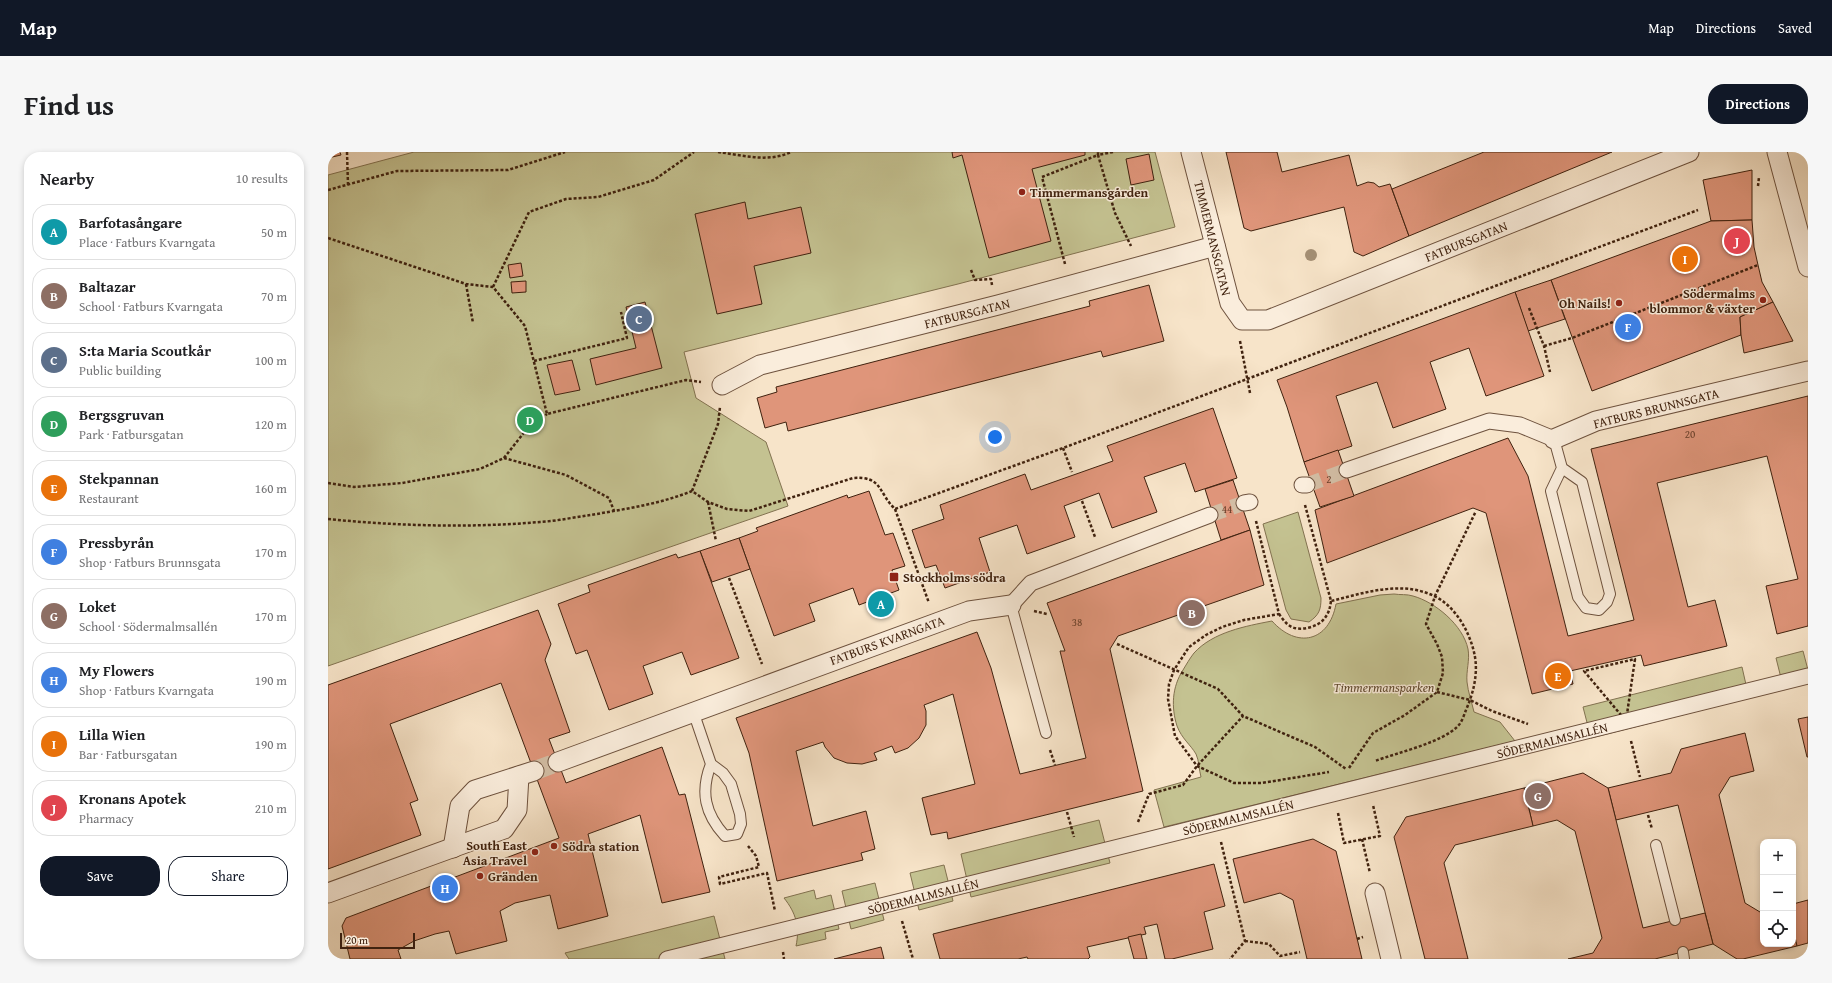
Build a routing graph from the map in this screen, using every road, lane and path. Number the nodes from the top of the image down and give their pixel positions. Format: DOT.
graph roads {
  1 [pos="346,152"];
  2 [pos="565,152"];
  3 [pos="694,152"];
  4 [pos="718,152"];
  5 [pos="791,152"];
  6 [pos="1113,152"];
  7 [pos="1191,152"];
  8 [pos="1689,152"];
  9 [pos="1777,152"];
  10 [pos="1098,154"];
  11 [pos="348,185"];
  12 [pos="328,190"];
  13 [pos="1698,210"];
  14 [pos="1803,228"];
  15 [pos="328,238"];
  16 [pos="1215,246"];
  17 [pos="1758,265"];
  18 [pos="1141,267"];
  19 [pos="1808,267"];
  20 [pos="971,270"];
  21 [pos="991,279"];
  22 [pos="466,284"];
  23 [pos="1070,285"];
  24 [pos="492,287"];
  25 [pos="1529,308"];
  26 [pos="621,312"];
  27 [pos="1242,320"];
  28 [pos="473,323"];
  29 [pos="1544,346"];
  30 [pos="534,361"];
  31 [pos="1808,371"];
  32 [pos="1550,372"];
  33 [pos="1246,380"];
  34 [pos="722,385"];
  35 [pos="1250,393"];
  36 [pos="547,414"];
  37 [pos="1554,439"];
  38 [pos="1063,448"];
  39 [pos="504,458"];
  40 [pos="1562,468"];
  41 [pos="1347,470"];
  42 [pos="1072,472"];
  43 [pos="328,483"];
  44 [pos="692,491"];
  45 [pos="1082,501"];
  46 [pos="708,502"];
  47 [pos="1305,503"];
  48 [pos="895,509"];
  49 [pos="614,511"];
  50 [pos="1476,511"];
  51 [pos="1210,515"];
  52 [pos="328,518"];
  53 [pos="1256,518"];
  54 [pos="716,541"];
  55 [pos="1102,556"];
  56 [pos="729,578"];
  57 [pos="1435,596"];
  58 [pos="1331,601"];
  59 [pos="1011,605"];
  60 [pos="1279,614"];
  61 [pos="936,622"];
  62 [pos="1117,644"];
  63 [pos="1174,670"];
  64 [pos="1808,676"];
  65 [pos="769,683"];
  66 [pos="1437,692"];
  67 [pos="1470,700"];
  68 [pos="694,711"];
  69 [pos="1492,711"];
  70 [pos="1243,716"];
  71 [pos="1628,728"];
  72 [pos="1046,733"];
  73 [pos="558,762"];
  74 [pos="1370,762"];
  75 [pos="711,764"];
  76 [pos="1196,766"];
  77 [pos="1355,767"];
  78 [pos="1348,770"];
  79 [pos="1341,771"];
  80 [pos="1334,772"];
  81 [pos="1640,777"];
  82 [pos="1149,794"];
  83 [pos="1067,812"];
  84 [pos="1378,825"];
  85 [pos="737,834"];
  86 [pos="1342,834"];
  87 [pos="1362,839"];
  88 [pos="1656,845"];
  89 [pos="453,848"];
  90 [pos="1080,856"];
  91 [pos="1225,861"];
  92 [pos="1367,864"];
  93 [pos="767,873"];
  94 [pos="328,893"];
  95 [pos="1375,893"];
  96 [pos="1675,920"];
  97 [pos="908,940"];
  98 [pos="1245,941"];
  99 [pos="1300,952"];
  100 [pos="667,959"];
  101 [pos="912,959"];
  102 [pos="1230,959"];
  103 [pos="1391,959"];
  1 -- 11 [label="path"];
  2 -- 11 [label="path"];
  3 -- 24 [label="path"];
  4 -- 5 [label="path"];
  6 -- 10 [label="path"];
  7 -- 16 [label="street, TIMMERMANSGATAN"];
  8 -- 27 [label="street, FATBURSGATAN"];
  9 -- 14 [label="street"];
  10 -- 18 [label="path"];
  10 -- 23 [label="path"];
  11 -- 12 [label="path"];
  13 -- 33 [label="path"];
  14 -- 19 [label="street"];
  15 -- 22 [label="path"];
  16 -- 18 [label="street, FATBURSGATAN"];
  16 -- 27 [label="street, TIMMERMANSGATAN"];
  17 -- 29 [label="path"];
  18 -- 23 [label="street, FATBURSGATAN"];
  20 -- 21 [label="path"];
  22 -- 24 [label="path"];
  22 -- 28 [label="path"];
  23 -- 34 [label="street, FATBURSGATAN"];
  24 -- 30 [label="path"];
  25 -- 29 [label="path"];
  26 -- 30 [label="path"];
  27 -- 33 [label="path"];
  29 -- 32 [label="path"];
  30 -- 36 [label="path"];
  31 -- 37 [label="street, FATBURS BRUNNSGATA"];
  33 -- 35 [label="path"];
  33 -- 38 [label="path"];
  34 -- 36 [label="path"];
  34 -- 44 [label="path"];
  36 -- 39 [label="path"];
  37 -- 40 [label="lane"];
  37 -- 41 [label="street"];
  38 -- 42 [label="path"];
  38 -- 48 [label="path"];
  39 -- 43 [label="path"];
  39 -- 49 [label="path"];
  40 -- 40 [label="lane"];
  44 -- 46 [label="path"];
  44 -- 49 [label="path"];
  45 -- 55 [label="path"];
  46 -- 48 [label="path"];
  46 -- 54 [label="path"];
  47 -- 58 [label="path"];
  48 -- 61 [label="path"];
  49 -- 52 [label="path"];
  50 -- 57 [label="path"];
  51 -- 55 [label="street"];
  53 -- 60 [label="path"];
  55 -- 59 [label="street"];
  56 -- 65 [label="path"];
  57 -- 58 [label="path"];
  57 -- 66 [label="path"];
  57 -- 67 [label="path"];
  58 -- 60 [label="path"];
  59 -- 61 [label="street, FATBURS KVARNGATA"];
  59 -- 72 [label="lane"];
  60 -- 63 [label="path"];
  61 -- 65 [label="street, FATBURS KVARNGATA"];
  62 -- 63 [label="path"];
  63 -- 70 [label="path"];
  63 -- 76 [label="path"];
  64 -- 71 [label="street, SÖDERMALMSALLÉN"];
  65 -- 68 [label="street, FATBURS KVARNGATA"];
  66 -- 67 [label="path"];
  66 -- 78 [label="path"];
  67 -- 69 [label="path"];
  67 -- 74 [label="path"];
  68 -- 73 [label="street, FATBURS KVARNGATA"];
  68 -- 75 [label="lane"];
  70 -- 76 [label="path"];
  70 -- 78 [label="path"];
  71 -- 71 [label="path"];
  71 -- 81 [label="path"];
  71 -- 90 [label="street, SÖDERMALMSALLÉN"];
  75 -- 85 [label="lane"];
  75 -- 85 [label="lane"];
  76 -- 80 [label="path"];
  76 -- 82 [label="path"];
  77 -- 78 [label="path"];
  78 -- 79 [label="path"];
  83 -- 90 [label="path"];
  84 -- 87 [label="path"];
  85 -- 93 [label="path"];
  86 -- 87 [label="path"];
  87 -- 92 [label="path"];
  88 -- 96 [label="lane"];
  89 -- 89 [label="street"];
  89 -- 94 [label="street"];
  90 -- 100 [label="street, SÖDERMALMSALLÉN"];
  91 -- 98 [label="path"];
  95 -- 103 [label="street"];
  97 -- 101 [label="path"];
  98 -- 99 [label="path"];
  98 -- 102 [label="path"];
}
